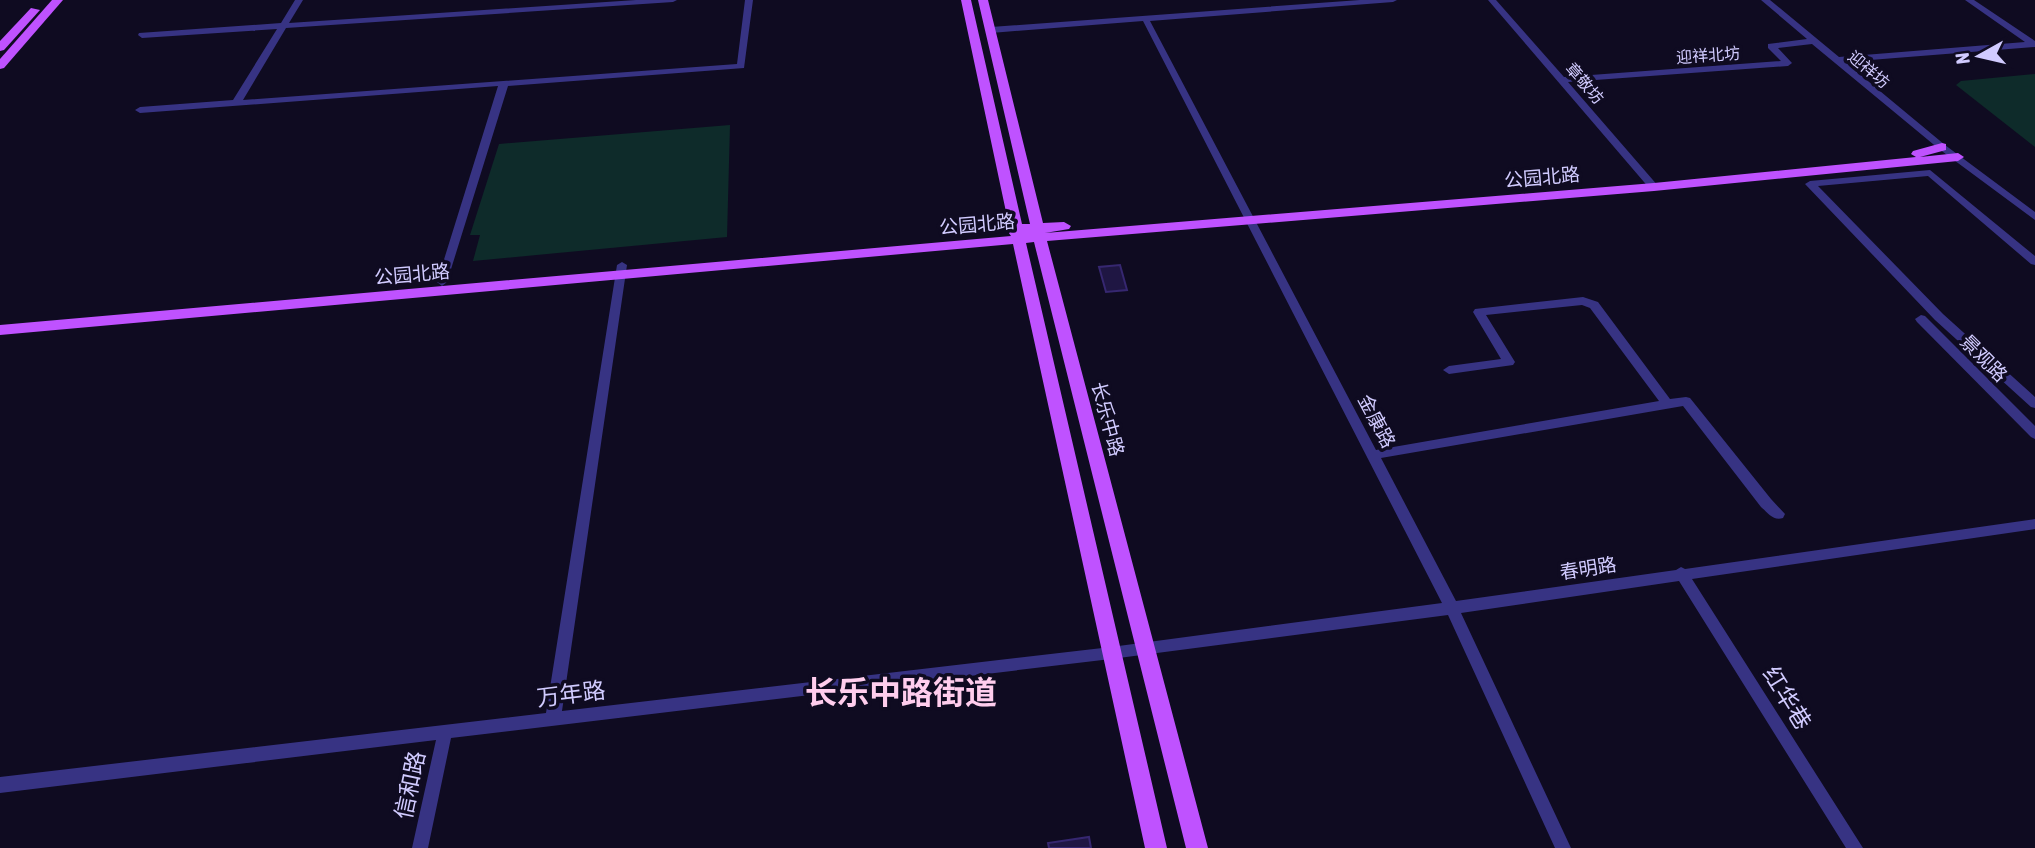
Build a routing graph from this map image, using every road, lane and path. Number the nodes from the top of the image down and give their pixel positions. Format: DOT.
graph roads {
  1 [pos="44,0"];
  2 [pos="58,0"];
  3 [pos="299,0"];
  4 [pos="673,0"];
  5 [pos="748,0"];
  6 [pos="966,0"];
  7 [pos="984,0"];
  8 [pos="1241,0"];
  9 [pos="1393,0"];
  10 [pos="1492,0"];
  11 [pos="1765,0"];
  12 [pos="1969,0"];
  13 [pos="1247,11"];
  14 [pos="1145,18"];
  15 [pos="284,26"];
  16 [pos="990,30"];
  17 [pos="142,35"];
  18 [pos="1814,41"];
  19 [pos="3,43"];
  20 [pos="2034,44"];
  21 [pos="1837,60"];
  22 [pos="0,66"];
  23 [pos="1561,80"];
  24 [pos="504,83"];
  25 [pos="237,102"];
  26 [pos="140,110"];
  27 [pos="1942,147"];
  28 [pos="1958,157"];
  29 [pos="1650,182"];
  30 [pos="1249,216"];
  31 [pos="2034,216"];
  32 [pos="1039,232"];
  33 [pos="1017,234"];
  34 [pos="2035,262"];
  35 [pos="622,271"];
  36 [pos="442,282"];
  37 [pos="1939,317"];
  38 [pos="0,320"];
  39 [pos="0,330"];
  40 [pos="1449,370"];
  41 [pos="2035,404"];
  42 [pos="1668,405"];
  43 [pos="2035,434"];
  44 [pos="1373,454"];
  45 [pos="1778,514"];
  46 [pos="2035,524"];
  47 [pos="1681,573"];
  48 [pos="1452,608"];
  49 [pos="1146,648"];
  50 [pos="1111,653"];
  51 [pos="553,720"];
  52 [pos="445,732"];
  53 [pos="0,785"];
  54 [pos="420,848"];
  55 [pos="1156,848"];
  56 [pos="1197,848"];
  57 [pos="1563,848"];
  58 [pos="1855,848"];
  1 -- 19 [label="main road"];
  2 -- 22 [label="main road"];
  3 -- 15 [label="street"];
  4 -- 15 [label="street"];
  5 -- 24 [label="street"];
  6 -- 33 [label="main road"];
  7 -- 16 [label="main road, 长乐中路"];
  8 -- 13 [label="street"];
  9 -- 13 [label="street"];
  10 -- 23 [label="street, 章敬坊"];
  11 -- 18 [label="street, 迎祥坊"];
  12 -- 20 [label="street"];
  13 -- 14 [label="street"];
  14 -- 16 [label="street"];
  14 -- 30 [label="street, 金康路"];
  15 -- 17 [label="street"];
  15 -- 25 [label="street"];
  16 -- 32 [label="main road, 长乐中路"];
  18 -- 21 [label="street, 迎祥坊"];
  18 -- 23 [label="street, 迎祥北坊"];
  20 -- 21 [label="street"];
  21 -- 27 [label="street, 迎祥坊"];
  23 -- 29 [label="street, 章敬坊"];
  24 -- 25 [label="street"];
  24 -- 36 [label="street"];
  25 -- 26 [label="street"];
  27 -- 28 [label="street, 迎祥坊"];
  27 -- 29 [label="main road, 公园北路"];
  28 -- 29 [label="main road, 公园北路"];
  28 -- 31 [label="street"];
  29 -- 30 [label="main road, 公园北路"];
  30 -- 32 [label="main road, 公园北路"];
  30 -- 44 [label="street, 金康路"];
  32 -- 33 [label="main road, 公园北路"];
  32 -- 49 [label="main road, 长乐中路"];
  33 -- 35 [label="main road, 公园北路"];
  33 -- 50 [label="main road"];
  34 -- 37 [label="street"];
  35 -- 36 [label="main road, 公园北路"];
  35 -- 39 [label="main road, 公园北路"];
  35 -- 51 [label="street"];
  36 -- 38 [label="main road, 公园北路"];
  37 -- 41 [label="street"];
  37 -- 43 [label="street, 景观路"];
  40 -- 42 [label="street"];
  42 -- 44 [label="street"];
  42 -- 45 [label="street"];
  44 -- 48 [label="street, 金康路"];
  46 -- 47 [label="street, 春明路"];
  47 -- 48 [label="street, 春明路"];
  47 -- 58 [label="street, 红华巷"];
  48 -- 49 [label="street, 春明路"];
  48 -- 57 [label="street, 金康路"];
  49 -- 50 [label="street, 万年路"];
  49 -- 56 [label="main road, 长乐中路"];
  50 -- 51 [label="street, 万年路"];
  50 -- 55 [label="main road"];
  51 -- 52 [label="street, 万年路"];
  52 -- 53 [label="street, 万年路"];
  52 -- 54 [label="street, 信和路"];
}
